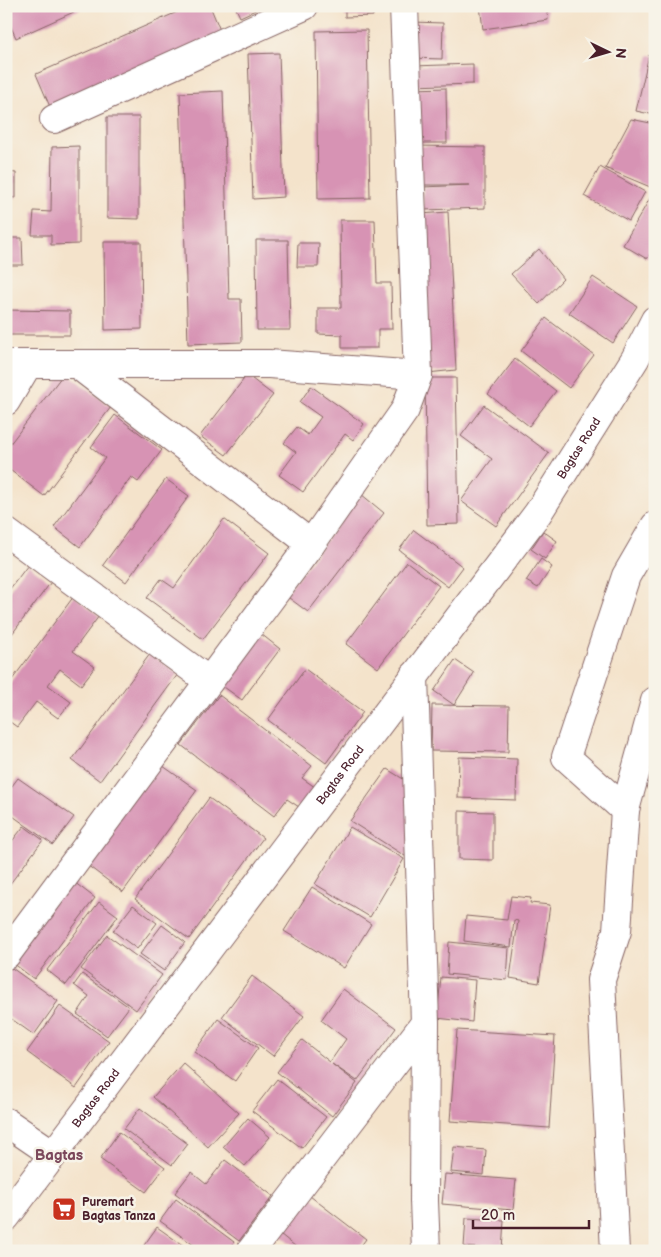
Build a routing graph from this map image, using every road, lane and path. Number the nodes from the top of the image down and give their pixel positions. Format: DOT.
graph roads {
  1 [pos="304,6"];
  2 [pos="404,6"];
  3 [pos="54,119"];
  4 [pos="655,320"];
  5 [pos="17,364"];
  6 [pos="78,364"];
  7 [pos="418,375"];
  8 [pos="6,401"];
  9 [pos="655,526"];
  10 [pos="6,532"];
  11 [pos="311,544"];
  12 [pos="414,676"];
  13 [pos="210,681"];
  14 [pos="655,701"];
  15 [pos="625,810"];
  16 [pos="6,955"];
  17 [pos="425,1022"];
  18 [pos="6,1122"];
  19 [pos="53,1154"];
  20 [pos="6,1217"];
  21 [pos="251,1251"];
  22 [pos="426,1251"];
  23 [pos="615,1251"];
  1 -- 3 [label="street"];
  2 -- 7 [label="street"];
  4 -- 12 [label="street, Bagtas Road"];
  5 -- 6 [label="street"];
  5 -- 8 [label="street"];
  6 -- 7 [label="street"];
  6 -- 11 [label="street"];
  7 -- 11 [label="street"];
  9 -- 15 [label="street"];
  10 -- 13 [label="street"];
  11 -- 13 [label="street"];
  12 -- 17 [label="street"];
  12 -- 19 [label="street, Bagtas Road"];
  13 -- 16 [label="street"];
  14 -- 15 [label="street"];
  15 -- 23 [label="street"];
  17 -- 21 [label="street"];
  17 -- 22 [label="street"];
  18 -- 19 [label="street"];
  19 -- 20 [label="street, Bagtas Road"];
}
